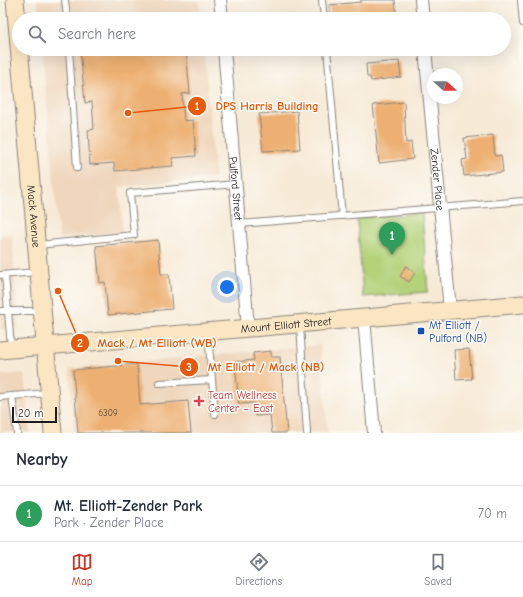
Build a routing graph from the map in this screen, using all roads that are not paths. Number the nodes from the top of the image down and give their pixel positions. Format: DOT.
graph roads {
  1 [pos="14,0"];
  2 [pos="66,0"];
  3 [pos="220,0"];
  4 [pos="322,0"];
  5 [pos="421,0"];
  6 [pos="521,0"];
  7 [pos="15,12"];
  8 [pos="67,12"];
  9 [pos="221,12"];
  10 [pos="323,12"];
  11 [pos="422,12"];
  12 [pos="523,23"];
  13 [pos="19,56"];
  14 [pos="69,56"];
  15 [pos="225,56"];
  16 [pos="327,56"];
  17 [pos="426,56"];
  18 [pos="77,168"];
  19 [pos="236,184"];
  20 [pos="523,201"];
  21 [pos="440,208"];
  22 [pos="342,216"];
  23 [pos="239,224"];
  24 [pos="36,246"];
  25 [pos="39,272"];
  26 [pos="2,275"];
  27 [pos="523,304"];
  28 [pos="450,310"];
  29 [pos="4,311"];
  30 [pos="43,311"];
  31 [pos="364,318"];
  32 [pos="300,324"];
  33 [pos="248,328"];
  34 [pos="207,332"];
  35 [pos="45,346"];
  36 [pos="6,350"];
  37 [pos="212,380"];
  38 [pos="159,384"];
  39 [pos="49,393"];
  40 [pos="12,396"];
  41 [pos="0,397"];
  42 [pos="215,414"];
  43 [pos="17,433"];
  44 [pos="53,433"];
  45 [pos="307,433"];
  46 [pos="374,433"];
  1 -- 7 [label="main road, Mack Avenue"];
  2 -- 8 [label="lane"];
  3 -- 9 [label="street"];
  4 -- 10 [label="lane"];
  5 -- 11 [label="street"];
  6 -- 12 [label="lane"];
  13 -- 24 [label="main road, Mack Avenue"];
  14 -- 18 [label="lane"];
  15 -- 19 [label="street, Pulford Street"];
  16 -- 22 [label="lane"];
  17 -- 21 [label="street, Zender Place"];
  19 -- 23 [label="street, Pulford Street"];
  19 -- 24 [label="lane"];
  20 -- 21 [label="lane"];
  21 -- 22 [label="lane"];
  21 -- 28 [label="street, Zender Place"];
  22 -- 23 [label="lane"];
  23 -- 33 [label="street, Pulford Street"];
  24 -- 25 [label="main road, Mack Avenue"];
  25 -- 26 [label="lane"];
  25 -- 30 [label="main road, Mack Avenue"];
  26 -- 29 [label="lane"];
  27 -- 28 [label="main road, Mount Elliott Street"];
  28 -- 31 [label="main road, Mount Elliott Street"];
  29 -- 30 [label="lane"];
  29 -- 36 [label="lane"];
  30 -- 35 [label="main road, Mack Avenue"];
  31 -- 32 [label="main road, Mount Elliott Street"];
  31 -- 46 [label="street"];
  32 -- 33 [label="main road, Mount Elliott Street"];
  32 -- 45 [label="lane"];
  33 -- 34 [label="main road, Mount Elliott Street"];
  34 -- 35 [label="main road, Mount Elliott Street"];
  34 -- 37 [label="lane"];
  35 -- 36 [label="main road, Mount Elliott Street"];
  35 -- 39 [label="main road, Mack Avenue"];
  37 -- 38 [label="lane"];
  37 -- 42 [label="lane"];
  39 -- 40 [label="lane"];
  39 -- 44 [label="main road, Mack Avenue"];
  40 -- 41 [label="lane"];
  40 -- 43 [label="lane"];
}
